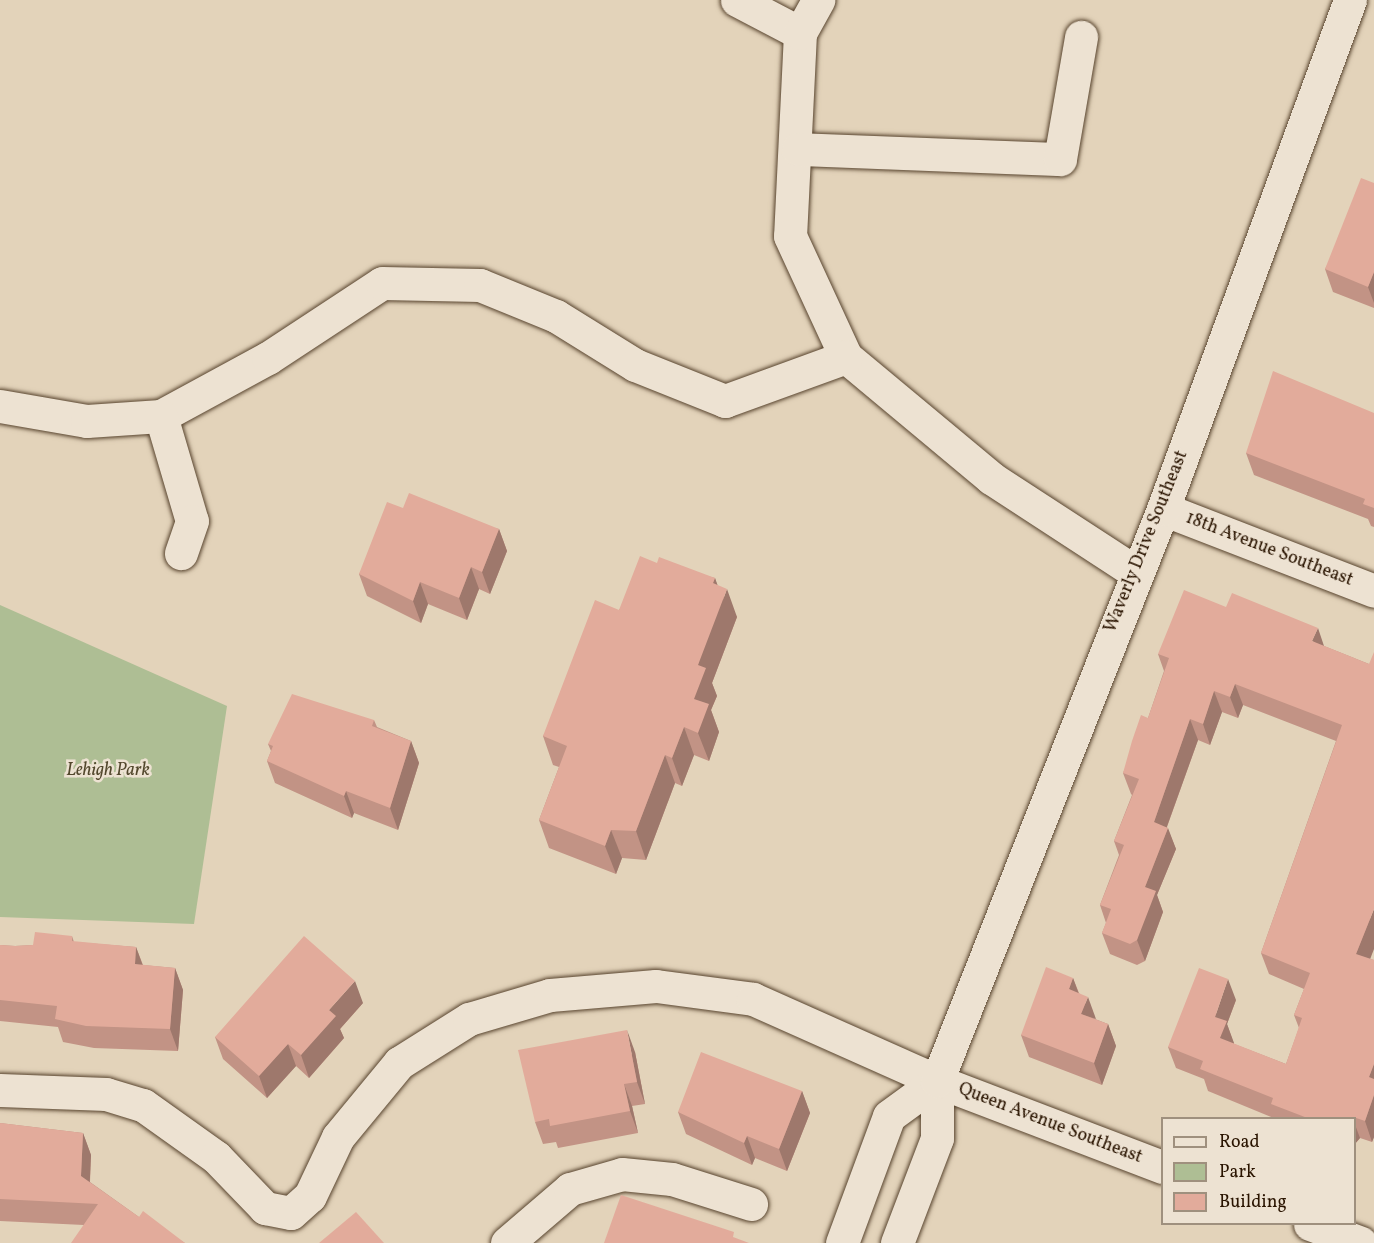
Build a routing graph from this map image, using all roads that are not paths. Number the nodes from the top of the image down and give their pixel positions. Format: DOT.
graph roads {
  1 [pos="736,0"];
  2 [pos="818,0"];
  3 [pos="1350,0"];
  4 [pos="800,33"];
  5 [pos="1081,37"];
  6 [pos="798,149"];
  7 [pos="846,357"];
  8 [pos="0,406"];
  9 [pos="161,416"];
  10 [pos="1163,509"];
  11 [pos="181,553"];
  12 [pos="1135,572"];
  13 [pos="1374,591"];
  14 [pos="937,1081"];
  15 [pos="0,1090"];
  16 [pos="1161,1167"];
  17 [pos="751,1204"];
  18 [pos="1313,1225"];
  19 [pos="507,1243"];
  20 [pos="842,1243"];
  21 [pos="897,1243"];
  22 [pos="1360,1243"];
  1 -- 4 [label="street"];
  2 -- 4 [label="street"];
  3 -- 10 [label="street, Waverly Drive Southeast"];
  4 -- 6 [label="street"];
  5 -- 6 [label="street"];
  6 -- 7 [label="street"];
  7 -- 9 [label="street"];
  7 -- 12 [label="street"];
  8 -- 9 [label="street"];
  9 -- 11 [label="street"];
  10 -- 12 [label="street, Waverly Drive Southeast"];
  10 -- 13 [label="street, 18th Avenue Southeast"];
  12 -- 14 [label="street, Waverly Drive Southeast"];
  14 -- 15 [label="street, Queen Avenue Southeast"];
  14 -- 16 [label="street, Queen Avenue Southeast"];
  14 -- 20 [label="street"];
  14 -- 21 [label="street, Waverly Drive Southeast"];
  17 -- 19 [label="street"];
  18 -- 22 [label="street"];
}
